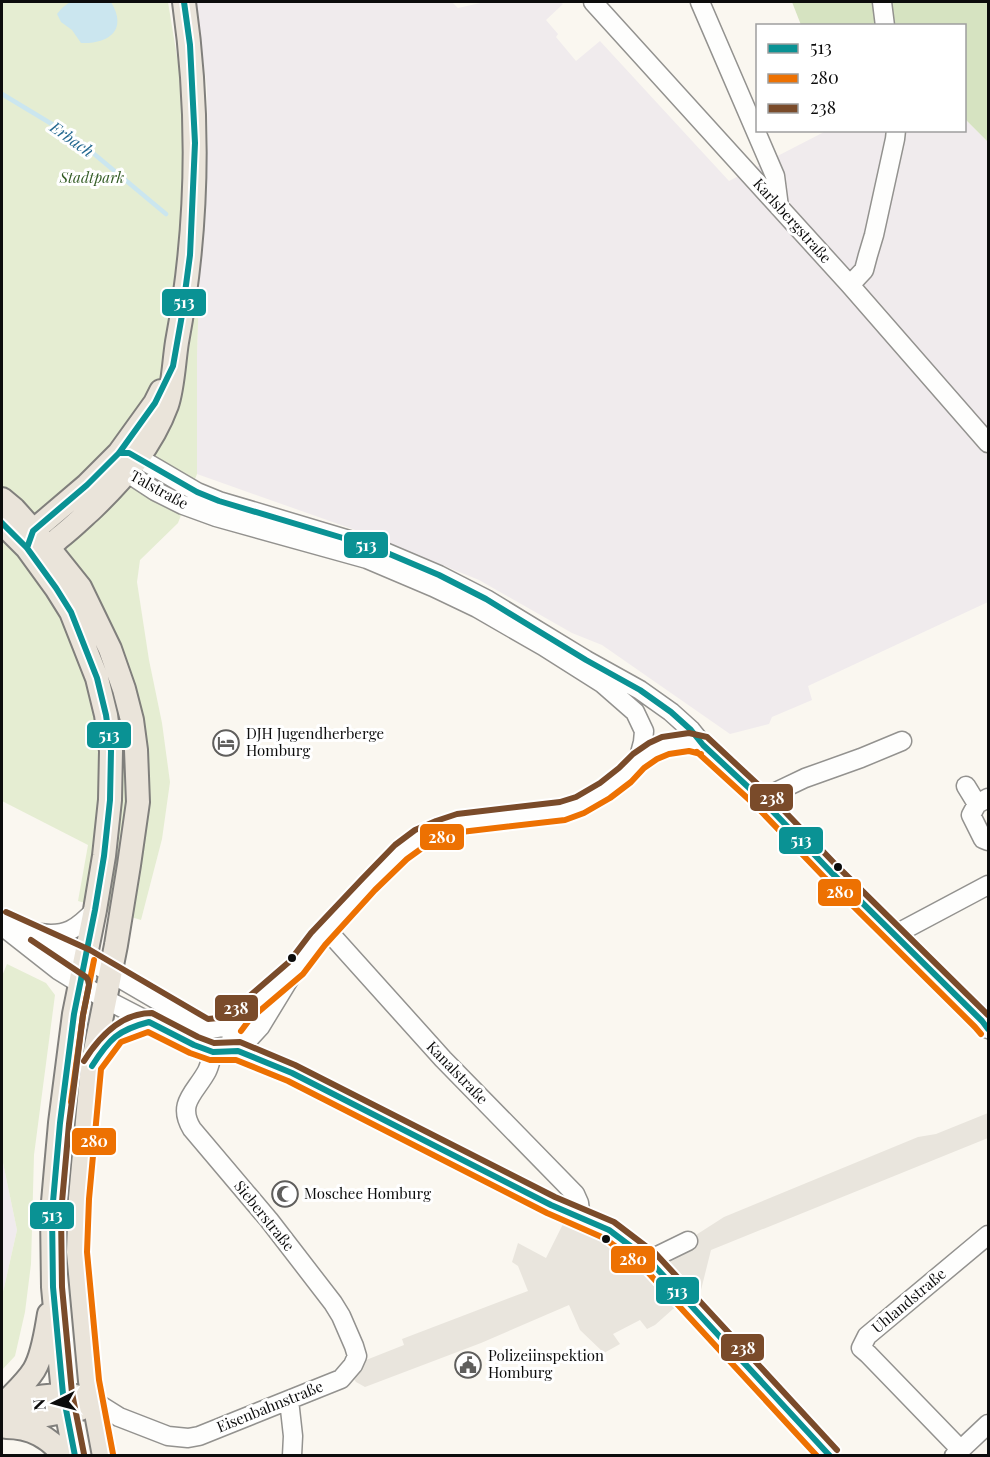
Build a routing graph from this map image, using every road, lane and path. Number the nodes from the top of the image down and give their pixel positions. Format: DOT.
graph roads {
  1 [pos="184,2"];
  2 [pos="593,2"];
  3 [pos="700,2"];
  4 [pos="882,2"];
  5 [pos="885,24"];
  6 [pos="756,132"];
  7 [pos="756,132"];
  8 [pos="896,132"];
  9 [pos="779,207"];
  10 [pos="850,285"];
  11 [pos="988,443"];
  12 [pos="128,461"];
  13 [pos="2,499"];
  14 [pos="2,523"];
  15 [pos="36,542"];
  16 [pos="902,741"];
  17 [pos="703,745"];
  18 [pos="638,761"];
  19 [pos="966,786"];
  20 [pos="761,799"];
  21 [pos="982,801"];
  22 [pos="988,840"];
  23 [pos="988,885"];
  24 [pos="95,910"];
  25 [pos="2,920"];
  26 [pos="2,926"];
  27 [pos="327,930"];
  28 [pos="30,932"];
  29 [pos="894,935"];
  30 [pos="85,958"];
  31 [pos="296,968"];
  32 [pos="111,972"];
  33 [pos="80,984"];
  34 [pos="105,999"];
  35 [pos="149,1022"];
  36 [pos="234,1025"];
  37 [pos="988,1029"];
  38 [pos="244,1045"];
  39 [pos="213,1052"];
  40 [pos="92,1065"];
  41 [pos="581,1218"];
  42 [pos="988,1235"];
  43 [pos="688,1241"];
  44 [pos="649,1260"];
  45 [pos="54,1287"];
  46 [pos="341,1378"];
  47 [pos="289,1400"];
  48 [pos="95,1402"];
  49 [pos="65,1403"];
  50 [pos="2,1406"];
  51 [pos="988,1424"];
  52 [pos="2,1425"];
  53 [pos="958,1453"];
  54 [pos="64,1455"];
  55 [pos="75,1455"];
  56 [pos="104,1455"];
  57 [pos="292,1455"];
  58 [pos="830,1455"];
  1 -- 12 [label="main road"];
  2 -- 9 [label="street, Karlsbergstraße"];
  3 -- 6 [label="street"];
  4 -- 5 [label="street"];
  7 -- 9 [label="street"];
  8 -- 10 [label="street"];
  9 -- 10 [label="street, Karlsbergstraße"];
  10 -- 11 [label="street, Karlsbergstraße"];
  12 -- 15 [label="main road"];
  12 -- 17 [label="street, Talstraße"];
  12 -- 18 [label="street, Talstraße"];
  13 -- 15 [label="main road"];
  14 -- 15 [label="main road"];
  15 -- 24 [label="main road"];
  15 -- 32 [label="main road"];
  16 -- 20 [label="street"];
  17 -- 18 [label="street"];
  17 -- 20 [label="street, Talstraße"];
  18 -- 27 [label="street"];
  19 -- 21 [label="street"];
  20 -- 29 [label="street, Talstraße"];
  21 -- 22 [label="street"];
  23 -- 29 [label="street"];
  24 -- 28 [label="street"];
  24 -- 30 [label="main road"];
  25 -- 28 [label="street"];
  26 -- 33 [label="street"];
  27 -- 31 [label="street"];
  27 -- 41 [label="street, Kanalstraße"];
  28 -- 30 [label="street"];
  29 -- 37 [label="street, Talstraße"];
  30 -- 32 [label="street"];
  30 -- 33 [label="main road"];
  31 -- 36 [label="street"];
  31 -- 38 [label="street"];
  32 -- 34 [label="main road"];
  32 -- 36 [label="street"];
  33 -- 34 [label="street"];
  33 -- 45 [label="main road"];
  34 -- 35 [label="street"];
  34 -- 40 [label="main road"];
  35 -- 39 [label="street"];
  35 -- 40 [label="street"];
  36 -- 38 [label="street"];
  38 -- 39 [label="street"];
  38 -- 41 [label="street"];
  39 -- 46 [label="street, Sieberstraße"];
  40 -- 48 [label="main road"];
  41 -- 44 [label="street"];
  42 -- 53 [label="street, Uhlandstraße"];
  43 -- 44 [label="street"];
  44 -- 58 [label="street"];
  45 -- 49 [label="main road"];
  45 -- 50 [label="main road"];
  46 -- 47 [label="street, Eisenbahnstraße"];
  47 -- 48 [label="street, Eisenbahnstraße"];
  47 -- 57 [label="street"];
  48 -- 49 [label="main road"];
  48 -- 56 [label="main road"];
  49 -- 50 [label="main road"];
  49 -- 52 [label="main road"];
  49 -- 55 [label="main road"];
  51 -- 53 [label="street, Uhlandstraße"];
  52 -- 54 [label="main road"];
}
